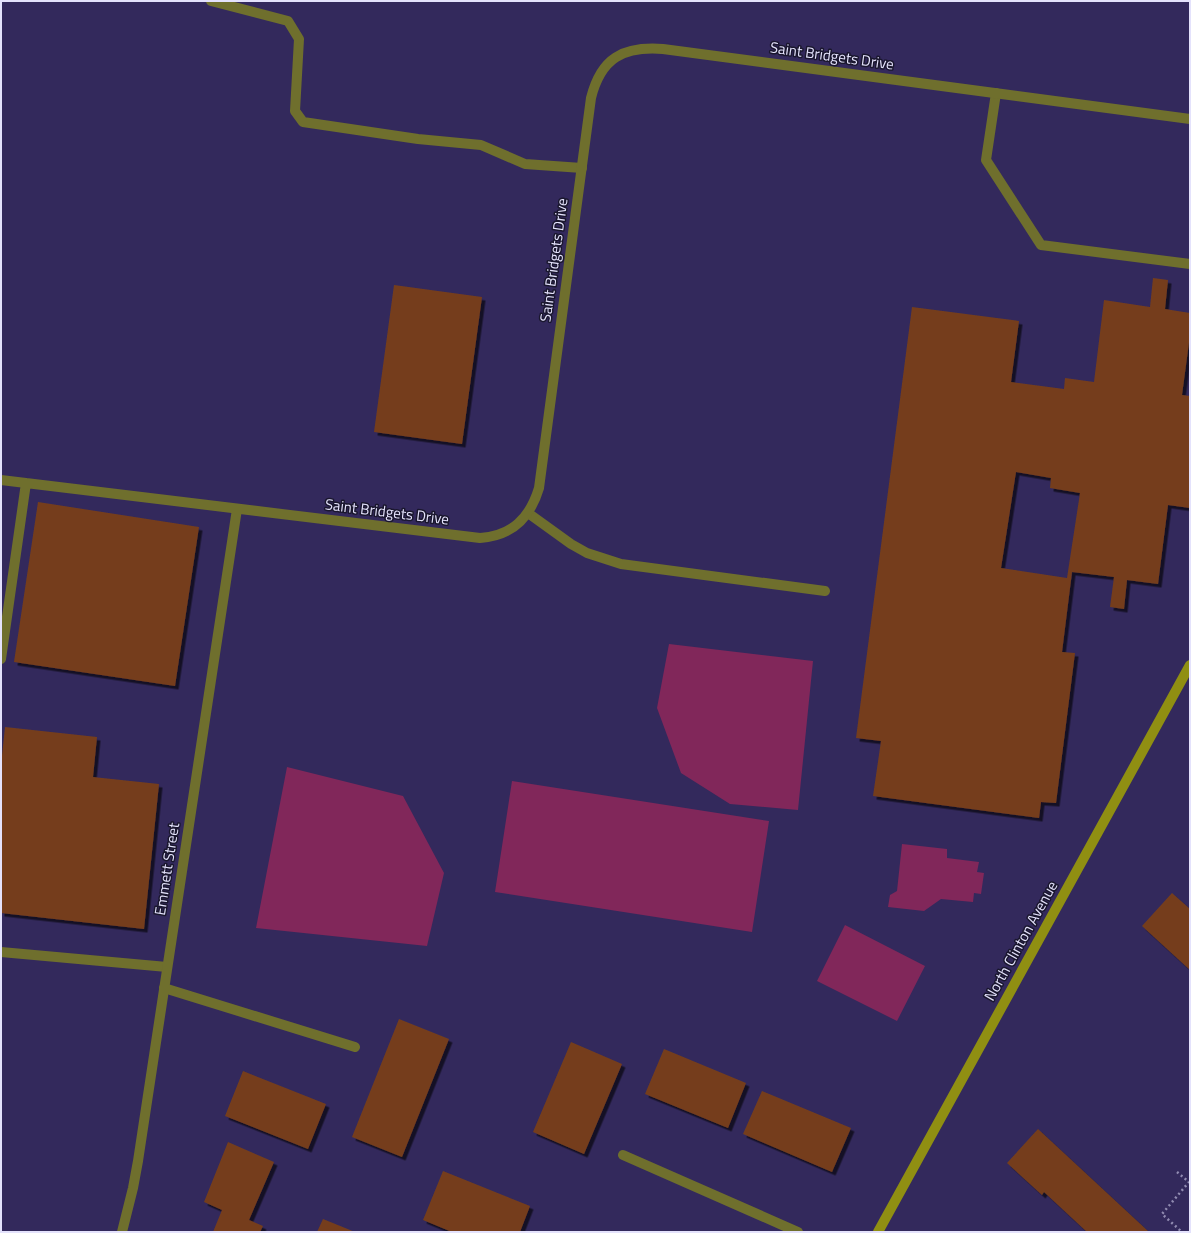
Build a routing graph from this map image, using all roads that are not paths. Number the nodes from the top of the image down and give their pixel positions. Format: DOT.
graph roads {
  1 [pos="211,1"];
  2 [pos="996,93"];
  3 [pos="1190,120"];
  4 [pos="582,168"];
  5 [pos="1190,264"];
  6 [pos="1,480"];
  7 [pos="26,483"];
  8 [pos="237,509"];
  9 [pos="528,513"];
  10 [pos="825,591"];
  11 [pos="1,659"];
  12 [pos="1190,665"];
  13 [pos="1,952"];
  14 [pos="167,967"];
  15 [pos="164,988"];
  16 [pos="355,1047"];
  17 [pos="623,1155"];
  18 [pos="122,1232"];
  19 [pos="798,1232"];
  20 [pos="878,1232"];
  1 -- 4 [label="street"];
  2 -- 3 [label="street, Saint Bridgets Drive"];
  2 -- 4 [label="street, Saint Bridgets Drive"];
  2 -- 5 [label="street"];
  4 -- 9 [label="street, Saint Bridgets Drive"];
  6 -- 7 [label="street, Saint Bridgets Drive"];
  7 -- 8 [label="street, Saint Bridgets Drive"];
  7 -- 11 [label="street"];
  8 -- 9 [label="street, Saint Bridgets Drive"];
  8 -- 14 [label="street, Emmett Street"];
  9 -- 10 [label="street"];
  12 -- 20 [label="main road, North Clinton Avenue"];
  13 -- 14 [label="street"];
  14 -- 15 [label="street, Emmett Street"];
  15 -- 16 [label="street"];
  15 -- 18 [label="street, Emmett Street"];
  17 -- 19 [label="street"];
}
